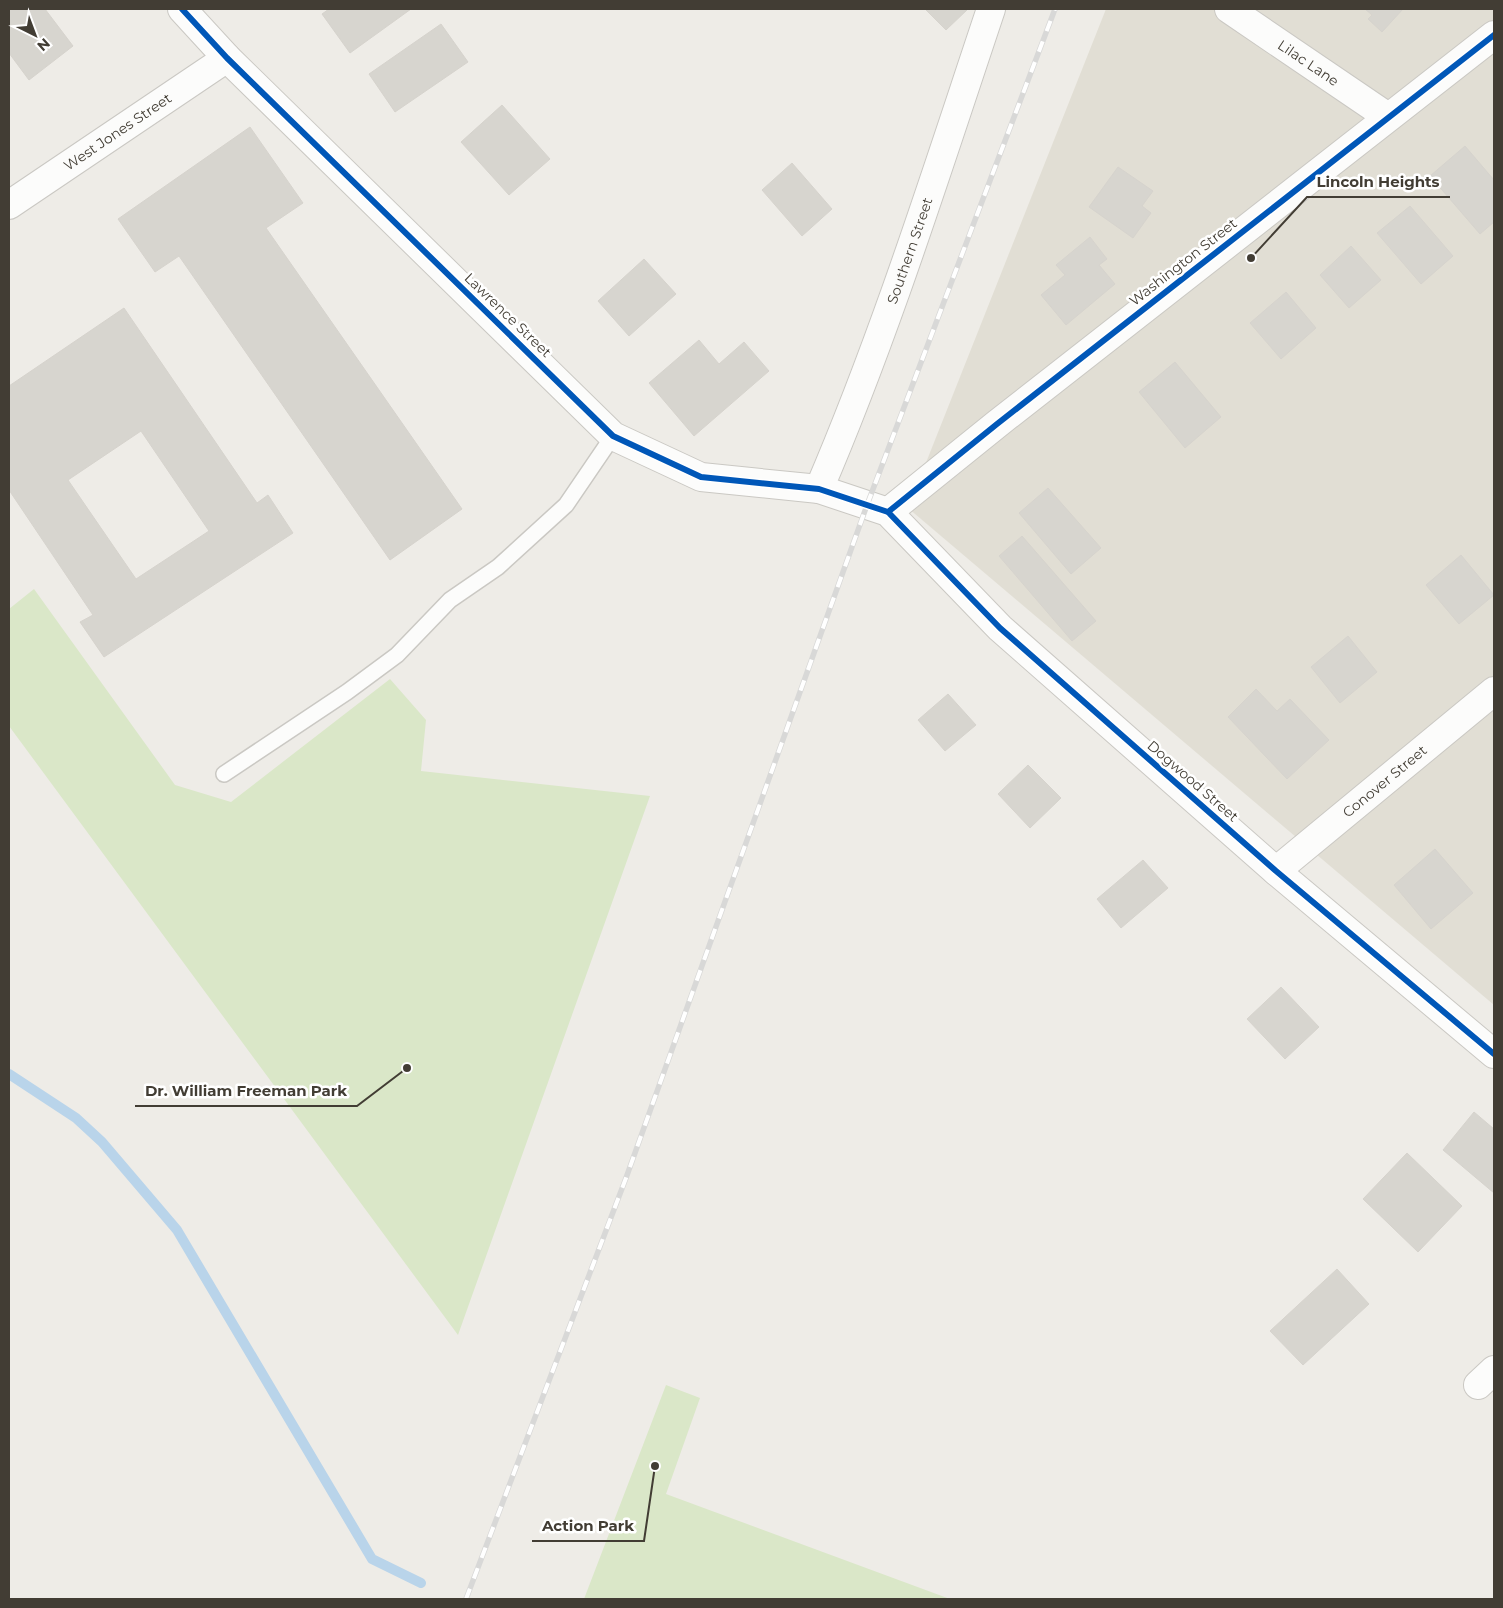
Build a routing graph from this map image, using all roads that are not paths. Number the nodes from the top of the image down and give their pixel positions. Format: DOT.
graph roads {
  1 [pos="182,9"];
  2 [pos="991,9"];
  3 [pos="1230,9"];
  4 [pos="1494,35"];
  5 [pos="227,58"];
  6 [pos="1388,117"];
  7 [pos="9,205"];
  8 [pos="613,436"];
  9 [pos="819,489"];
  10 [pos="888,512"];
  11 [pos="1494,691"];
  12 [pos="224,774"];
  13 [pos="1276,871"];
  14 [pos="1494,1054"];
  1 -- 5 [label="street, Lawrence Street"];
  2 -- 9 [label="street, Southern Street"];
  3 -- 6 [label="street, Lilac Lane"];
  4 -- 6 [label="street, Washington Street"];
  5 -- 7 [label="street, West Jones Street"];
  5 -- 8 [label="street, Lawrence Street"];
  6 -- 10 [label="street, Washington Street"];
  8 -- 9 [label="street, Lawrence Street"];
  8 -- 12 [label="lane"];
  9 -- 10 [label="street, Lawrence Street"];
  10 -- 13 [label="street, Dogwood Street"];
  11 -- 13 [label="street, Conover Street"];
  13 -- 14 [label="street, Dogwood Street"];
}
